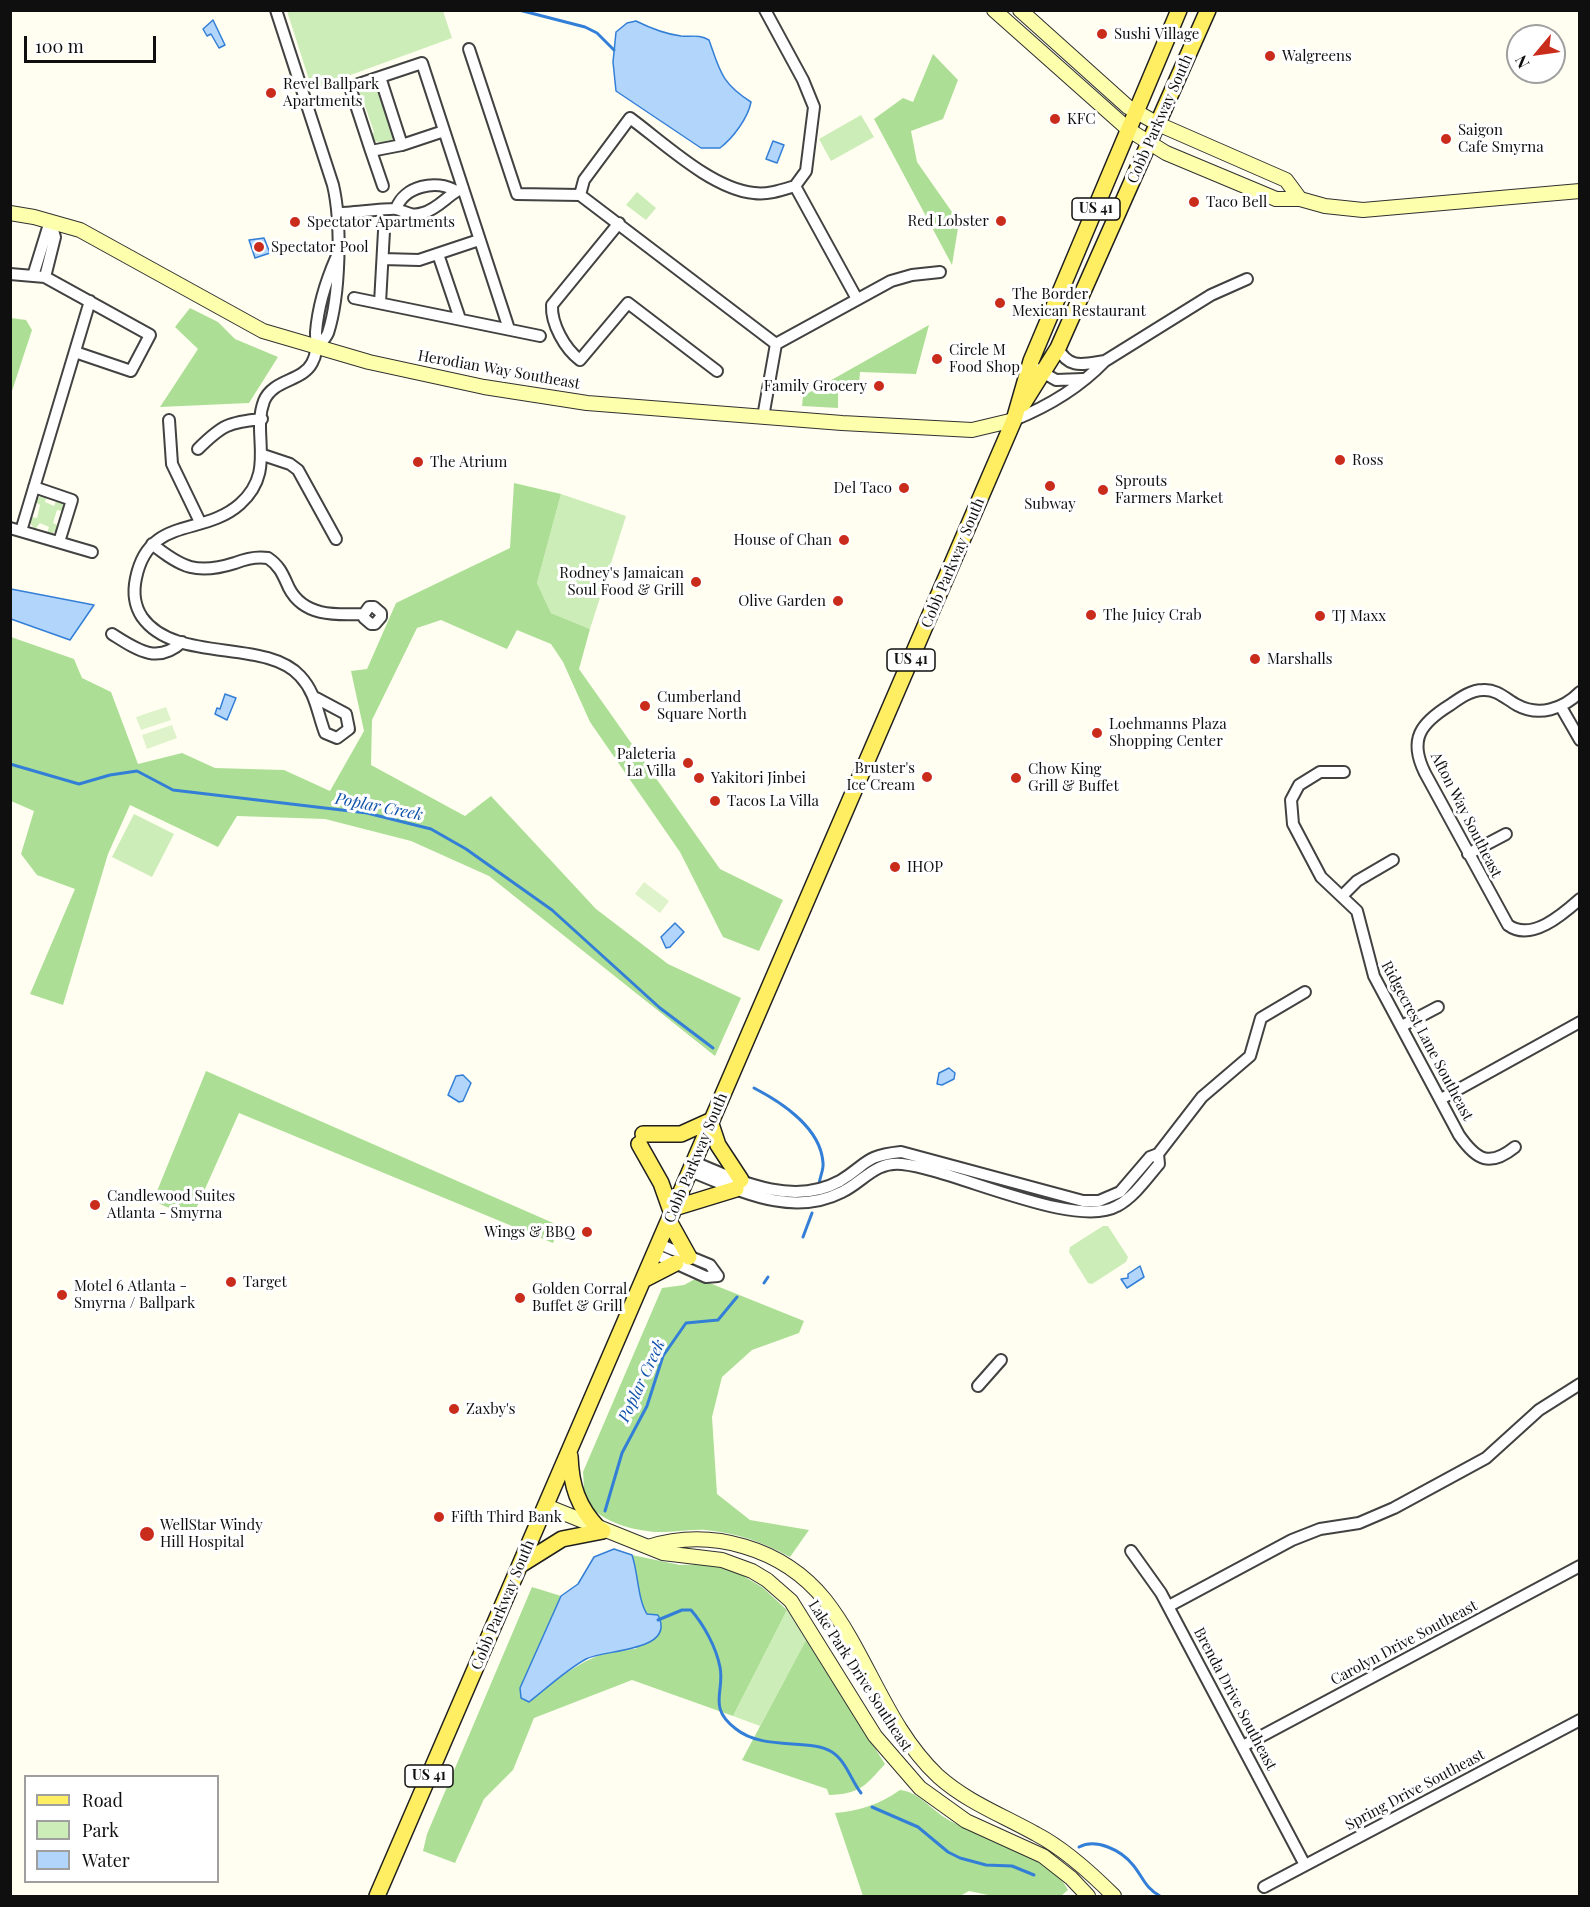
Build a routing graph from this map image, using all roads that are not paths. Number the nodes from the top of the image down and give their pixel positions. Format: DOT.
graph roads {
  1 [pos="276,10"];
  2 [pos="765,10"];
  3 [pos="994,10"];
  4 [pos="1020,10"];
  5 [pos="1179,10"];
  6 [pos="1208,10"];
  7 [pos="469,49"];
  8 [pos="380,77"];
  9 [pos="1137,112"];
  10 [pos="1158,124"];
  11 [pos="1129,130"];
  12 [pos="444,132"];
  13 [pos="1150,143"];
  14 [pos="402,145"];
  15 [pos="371,151"];
  16 [pos="383,186"];
  17 [pos="795,186"];
  18 [pos="459,189"];
  19 [pos="1580,191"];
  20 [pos="580,195"];
  21 [pos="1300,199"];
  22 [pos="396,209"];
  23 [pos="10,213"];
  24 [pos="339,213"];
  25 [pos="50,221"];
  26 [pos="618,223"];
  27 [pos="384,231"];
  28 [pos="479,240"];
  29 [pos="438,254"];
  30 [pos="382,259"];
  31 [pos="940,272"];
  32 [pos="10,274"];
  33 [pos="33,276"];
  34 [pos="45,277"];
  35 [pos="1247,279"];
  36 [pos="354,298"];
  37 [pos="857,299"];
  38 [pos="90,301"];
  39 [pos="380,303"];
  40 [pos="460,319"];
  41 [pos="509,329"];
  42 [pos="540,336"];
  43 [pos="776,344"];
  44 [pos="317,348"];
  45 [pos="1058,348"];
  46 [pos="75,352"];
  47 [pos="1031,361"];
  48 [pos="1105,361"];
  49 [pos="717,371"];
  50 [pos="1042,374"];
  51 [pos="1087,379"];
  52 [pos="764,417"];
  53 [pos="262,419"];
  54 [pos="168,420"];
  55 [pos="1014,420"];
  56 [pos="198,449"];
  57 [pos="263,455"];
  58 [pos="34,487"];
  59 [pos="200,522"];
  60 [pos="16,530"];
  61 [pos="336,539"];
  62 [pos="59,542"];
  63 [pos="152,544"];
  64 [pos="92,552"];
  65 [pos="364,614"];
  66 [pos="112,634"];
  67 [pos="182,642"];
  68 [pos="1580,692"];
  69 [pos="316,698"];
  70 [pos="1561,707"];
  71 [pos="1580,740"];
  72 [pos="1344,772"];
  73 [pos="1506,834"];
  74 [pos="1468,854"];
  75 [pos="1393,860"];
  76 [pos="1342,896"];
  77 [pos="1580,899"];
  78 [pos="1305,992"];
  79 [pos="1438,1006"];
  80 [pos="1580,1022"];
  81 [pos="1402,1026"];
  82 [pos="1441,1099"];
  83 [pos="712,1122"];
  84 [pos="1515,1147"];
  85 [pos="692,1167"];
  86 [pos="738,1184"];
  87 [pos="672,1214"];
  88 [pos="657,1249"];
  89 [pos="683,1260"];
  90 [pos="643,1280"];
  91 [pos="1001,1360"];
  92 [pos="1580,1384"];
  93 [pos="978,1386"];
  94 [pos="570,1450"];
  95 [pos="546,1506"];
  96 [pos="601,1530"];
  97 [pos="648,1547"];
  98 [pos="1131,1551"];
  99 [pos="520,1566"];
  100 [pos="1580,1566"];
  101 [pos="1169,1606"];
  102 [pos="1580,1720"];
  103 [pos="1243,1746"];
  104 [pos="1305,1864"];
  105 [pos="1264,1887"];
  106 [pos="377,1896"];
  107 [pos="1088,1896"];
  108 [pos="1114,1896"];
  1 -- 24 [label="street"];
  2 -- 17 [label="street"];
  3 -- 11 [label="street"];
  4 -- 9 [label="street"];
  5 -- 9 [label="main road, Cobb Parkway South / US 41"];
  6 -- 10 [label="main road, Cobb Parkway South / US 41"];
  7 -- 20 [label="street"];
  8 -- 12 [label="street"];
  8 -- 14 [label="street"];
  8 -- 15 [label="street"];
  9 -- 10 [label="street"];
  9 -- 11 [label="main road, Cobb Parkway South / US 41"];
  10 -- 13 [label="main road, Cobb Parkway South / US 41"];
  10 -- 21 [label="street"];
  11 -- 13 [label="street"];
  11 -- 47 [label="main road, Cobb Parkway South / US 41"];
  12 -- 14 [label="street"];
  12 -- 18 [label="street"];
  13 -- 21 [label="street"];
  13 -- 45 [label="main road, Cobb Parkway South / US 41"];
  14 -- 15 [label="street"];
  15 -- 16 [label="street"];
  17 -- 20 [label="street"];
  17 -- 37 [label="street"];
  18 -- 22 [label="street"];
  18 -- 22 [label="street"];
  18 -- 28 [label="street"];
  19 -- 21 [label="street"];
  20 -- 26 [label="street"];
  22 -- 24 [label="street"];
  23 -- 25 [label="street, Herodian Way Southeast"];
  24 -- 44 [label="street"];
  25 -- 33 [label="street"];
  25 -- 34 [label="street"];
  25 -- 44 [label="street, Herodian Way Southeast"];
  26 -- 43 [label="street"];
  26 -- 49 [label="street"];
  27 -- 30 [label="street"];
  28 -- 29 [label="street"];
  28 -- 41 [label="street"];
  29 -- 30 [label="street"];
  29 -- 40 [label="street"];
  30 -- 39 [label="street"];
  31 -- 37 [label="street"];
  32 -- 33 [label="street"];
  33 -- 34 [label="street"];
  34 -- 38 [label="street"];
  35 -- 48 [label="street"];
  36 -- 39 [label="street"];
  37 -- 43 [label="street"];
  38 -- 46 [label="street"];
  38 -- 46 [label="street"];
  39 -- 40 [label="street"];
  40 -- 41 [label="street"];
  41 -- 42 [label="street"];
  43 -- 52 [label="street"];
  44 -- 52 [label="street, Herodian Way Southeast"];
  44 -- 53 [label="street"];
  45 -- 48 [label="street"];
  45 -- 50 [label="main road, Cobb Parkway South / US 41"];
  46 -- 58 [label="street"];
  47 -- 50 [label="street"];
  47 -- 55 [label="main road, Cobb Parkway South / US 41"];
  48 -- 51 [label="street"];
  50 -- 51 [label="street"];
  50 -- 55 [label="main road, Cobb Parkway South / US 41"];
  51 -- 55 [label="street"];
  52 -- 55 [label="street, Herodian Way Southeast"];
  53 -- 56 [label="street"];
  53 -- 57 [label="street"];
  54 -- 59 [label="street"];
  55 -- 83 [label="main road, Cobb Parkway South / US 41"];
  57 -- 59 [label="street"];
  57 -- 61 [label="street"];
  58 -- 60 [label="street"];
  58 -- 62 [label="street"];
  59 -- 63 [label="street"];
  60 -- 62 [label="street"];
  62 -- 64 [label="street"];
  63 -- 65 [label="street"];
  63 -- 67 [label="street"];
  66 -- 67 [label="street"];
  67 -- 69 [label="street"];
  68 -- 70 [label="street"];
  70 -- 71 [label="street"];
  70 -- 74 [label="street, Afton Way Southeast"];
  72 -- 76 [label="street, Ridgecrest Lane Southeast"];
  73 -- 74 [label="street"];
  74 -- 77 [label="street, Afton Way Southeast"];
  75 -- 76 [label="street"];
  76 -- 81 [label="street, Ridgecrest Lane Southeast"];
  78 -- 86 [label="street"];
  79 -- 81 [label="street"];
  80 -- 82 [label="street"];
  81 -- 82 [label="street, Ridgecrest Lane Southeast"];
  82 -- 84 [label="street, Ridgecrest Lane Southeast"];
  83 -- 85 [label="main road, Cobb Parkway South / US 41"];
  83 -- 86 [label="main road"];
  83 -- 87 [label="main road"];
  85 -- 86 [label="street"];
  85 -- 87 [label="main road, Cobb Parkway South / US 41"];
  86 -- 87 [label="main road"];
  87 -- 88 [label="main road, Cobb Parkway South / US 41"];
  87 -- 89 [label="main road"];
  88 -- 89 [label="street"];
  88 -- 90 [label="main road, Cobb Parkway South / US 41"];
  89 -- 90 [label="main road"];
  90 -- 94 [label="main road, Cobb Parkway South / US 41"];
  91 -- 93 [label="street"];
  92 -- 101 [label="street"];
  94 -- 95 [label="main road, Cobb Parkway South / US 41"];
  94 -- 96 [label="main road"];
  95 -- 96 [label="street, Lake Park Drive Southeast"];
  95 -- 99 [label="main road, Cobb Parkway South / US 41"];
  96 -- 97 [label="street, Lake Park Drive Southeast"];
  96 -- 99 [label="main road"];
  97 -- 107 [label="street, Lake Park Drive Southeast"];
  97 -- 108 [label="street, Lake Park Drive Southeast"];
  98 -- 101 [label="street, Brenda Drive Southeast"];
  99 -- 106 [label="main road, Cobb Parkway South / US 41"];
  100 -- 103 [label="street, Carolyn Drive Southeast"];
  101 -- 103 [label="street, Brenda Drive Southeast"];
  102 -- 104 [label="street, Spring Drive Southeast"];
  103 -- 104 [label="street, Brenda Drive Southeast"];
  104 -- 105 [label="street, Spring Drive Southeast"];
}
